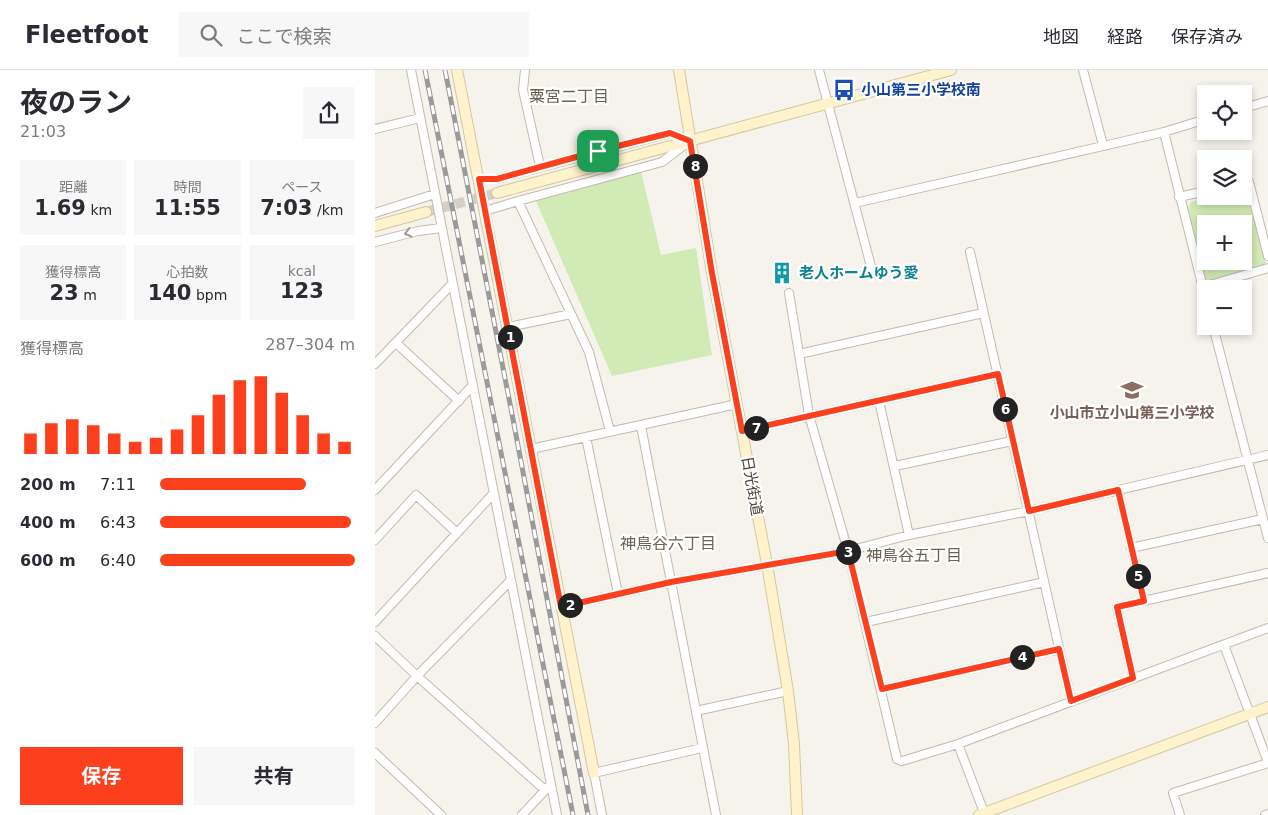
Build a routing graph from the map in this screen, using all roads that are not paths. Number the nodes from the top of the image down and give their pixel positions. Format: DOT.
graph roads {
  1 [pos="411,70"];
  2 [pos="457,70"];
  3 [pos="525,70"];
  4 [pos="679,70"];
  5 [pos="819,70"];
  6 [pos="951,70"];
  7 [pos="1083,70"];
  8 [pos="1268,101"];
  9 [pos="827,104"];
  10 [pos="1252,106"];
  11 [pos="420,118"];
  12 [pos="1197,122"];
  13 [pos="375,129"];
  14 [pos="1164,132"];
  15 [pos="690,141"];
  16 [pos="1103,145"];
  17 [pos="539,166"];
  18 [pos="479,179"];
  19 [pos="497,193"];
  20 [pos="1197,193"];
  21 [pos="435,194"];
  22 [pos="1252,194"];
  23 [pos="1179,197"];
  24 [pos="518,201"];
  25 [pos="855,203"];
  26 [pos="426,212"];
  27 [pos="485,212"];
  28 [pos="375,213"];
  29 [pos="375,226"];
  30 [pos="441,228"];
  31 [pos="375,242"];
  32 [pos="970,252"];
  33 [pos="1268,256"];
  34 [pos="1268,268"];
  35 [pos="873,274"];
  36 [pos="1201,280"];
  37 [pos="1227,280"];
  38 [pos="452,284"];
  39 [pos="789,293"];
  40 [pos="983,313"];
  41 [pos="571,314"];
  42 [pos="508,328"];
  43 [pos="1215,335"];
  44 [pos="395,342"];
  45 [pos="799,354"];
  46 [pos="375,364"];
  47 [pos="998,374"];
  48 [pos="473,385"];
  49 [pos="459,401"];
  50 [pos="879,401"];
  51 [pos="737,404"];
  52 [pos="809,415"];
  53 [pos="641,426"];
  54 [pos="610,431"];
  55 [pos="742,431"];
  56 [pos="586,437"];
  57 [pos="1012,441"];
  58 [pos="531,449"];
  59 [pos="1268,455"];
  60 [pos="1248,460"];
  61 [pos="895,466"];
  62 [pos="375,490"];
  63 [pos="1118,490"];
  64 [pos="493,494"];
  65 [pos="1029,511"];
  66 [pos="1263,519"];
  67 [pos="457,533"];
  68 [pos="909,535"];
  69 [pos="1268,538"];
  70 [pos="375,540"];
  71 [pos="1131,548"];
  72 [pos="848,551"];
  73 [pos="767,564"];
  74 [pos="1268,574"];
  75 [pos="510,582"];
  76 [pos="671,582"];
  77 [pos="1044,582"];
  78 [pos="618,594"];
  79 [pos="1144,601"];
  80 [pos="561,607"];
  81 [pos="375,622"];
  82 [pos="866,622"];
  83 [pos="1268,628"];
  84 [pos="375,636"];
  85 [pos="1224,645"];
  86 [pos="1059,649"];
  87 [pos="417,676"];
  88 [pos="1133,678"];
  89 [pos="882,689"];
  90 [pos="788,692"];
  91 [pos="1071,701"];
  92 [pos="1268,707"];
  93 [pos="696,711"];
  94 [pos="1250,713"];
  95 [pos="375,723"];
  96 [pos="958,744"];
  97 [pos="702,748"];
  98 [pos="375,753"];
  99 [pos="1268,763"];
  100 [pos="593,773"];
  101 [pos="551,783"];
  102 [pos="545,790"];
  103 [pos="983,814"];
  104 [pos="441,815"];
  105 [pos="522,815"];
  106 [pos="557,815"];
  107 [pos="602,815"];
  108 [pos="716,815"];
  109 [pos="797,815"];
  110 [pos="1180,815"];
  1 -- 11 [label="street"];
  2 -- 18 [label="street"];
  3 -- 17 [label="street"];
  4 -- 15 [label="street, 日光街道"];
  5 -- 9 [label="street"];
  6 -- 9 [label="street"];
  7 -- 16 [label="street"];
  8 -- 10 [label="street"];
  9 -- 15 [label="street"];
  9 -- 25 [label="street"];
  11 -- 13 [label="street"];
  11 -- 21 [label="street"];
  12 -- 14 [label="street"];
  14 -- 16 [label="street"];
  14 -- 23 [label="street"];
  15 -- 17 [label="street"];
  15 -- 19 [label="street"];
  15 -- 24 [label="street"];
  15 -- 51 [label="street, 日光街道"];
  16 -- 25 [label="street"];
  17 -- 18 [label="street"];
  18 -- 27 [label="street"];
  20 -- 23 [label="street"];
  21 -- 28 [label="street"];
  21 -- 30 [label="street"];
  22 -- 33 [label="street"];
  23 -- 36 [label="street"];
  24 -- 27 [label="street"];
  24 -- 41 [label="street"];
  25 -- 35 [label="street"];
  26 -- 29 [label="street"];
  27 -- 42 [label="street"];
  30 -- 31 [label="street, one-way"];
  30 -- 38 [label="street"];
  32 -- 40 [label="street"];
  34 -- 37 [label="street"];
  38 -- 44 [label="street"];
  38 -- 48 [label="street"];
  39 -- 45 [label="street"];
  40 -- 45 [label="street"];
  40 -- 47 [label="street"];
  41 -- 42 [label="street"];
  41 -- 54 [label="street"];
  42 -- 58 [label="street"];
  43 -- 60 [label="street"];
  44 -- 46 [label="street"];
  44 -- 49 [label="street"];
  45 -- 52 [label="street"];
  47 -- 50 [label="street"];
  47 -- 57 [label="street"];
  48 -- 49 [label="street"];
  48 -- 64 [label="street"];
  49 -- 62 [label="street"];
  50 -- 52 [label="street"];
  50 -- 61 [label="street"];
  51 -- 53 [label="street"];
  51 -- 55 [label="street, 日光街道"];
  52 -- 55 [label="street"];
  52 -- 72 [label="street"];
  53 -- 54 [label="street"];
  53 -- 76 [label="street"];
  54 -- 56 [label="street"];
  55 -- 73 [label="street, 日光街道"];
  56 -- 58 [label="street"];
  56 -- 78 [label="street"];
  57 -- 61 [label="street"];
  57 -- 65 [label="street"];
  58 -- 80 [label="street"];
  59 -- 60 [label="street"];
  60 -- 63 [label="street"];
  60 -- 66 [label="street"];
  61 -- 68 [label="street"];
  63 -- 65 [label="street"];
  63 -- 71 [label="street"];
  64 -- 67 [label="street"];
  64 -- 75 [label="street"];
  65 -- 68 [label="street"];
  65 -- 77 [label="street"];
  66 -- 69 [label="street"];
  66 -- 71 [label="street"];
  67 -- 70 [label="street"];
  67 -- 81 [label="street"];
  68 -- 72 [label="street"];
  71 -- 79 [label="street"];
  72 -- 73 [label="street"];
  72 -- 82 [label="street"];
  73 -- 76 [label="street"];
  73 -- 90 [label="street, 日光街道"];
  74 -- 79 [label="street"];
  75 -- 87 [label="street"];
  75 -- 101 [label="street"];
  76 -- 78 [label="street"];
  76 -- 93 [label="street"];
  77 -- 82 [label="street"];
  77 -- 86 [label="street"];
  78 -- 80 [label="street"];
  79 -- 88 [label="street"];
  80 -- 100 [label="street"];
  82 -- 89 [label="street"];
  83 -- 85 [label="street"];
  84 -- 87 [label="street"];
  85 -- 88 [label="street"];
  85 -- 94 [label="street"];
  86 -- 89 [label="street"];
  86 -- 91 [label="street"];
  87 -- 95 [label="street"];
  87 -- 102 [label="street"];
  88 -- 91 [label="street"];
  89 -- 96 [label="street"];
  90 -- 93 [label="street"];
  90 -- 109 [label="street, 日光街道"];
  91 -- 96 [label="street"];
  92 -- 94 [label="street"];
  93 -- 97 [label="street"];
  94 -- 99 [label="street"];
  94 -- 103 [label="street"];
  96 -- 103 [label="street"];
  97 -- 100 [label="street"];
  97 -- 108 [label="street"];
  98 -- 104 [label="street"];
  99 -- 110 [label="street"];
  100 -- 107 [label="street"];
  101 -- 102 [label="street"];
  101 -- 106 [label="street"];
  102 -- 105 [label="street"];
}
